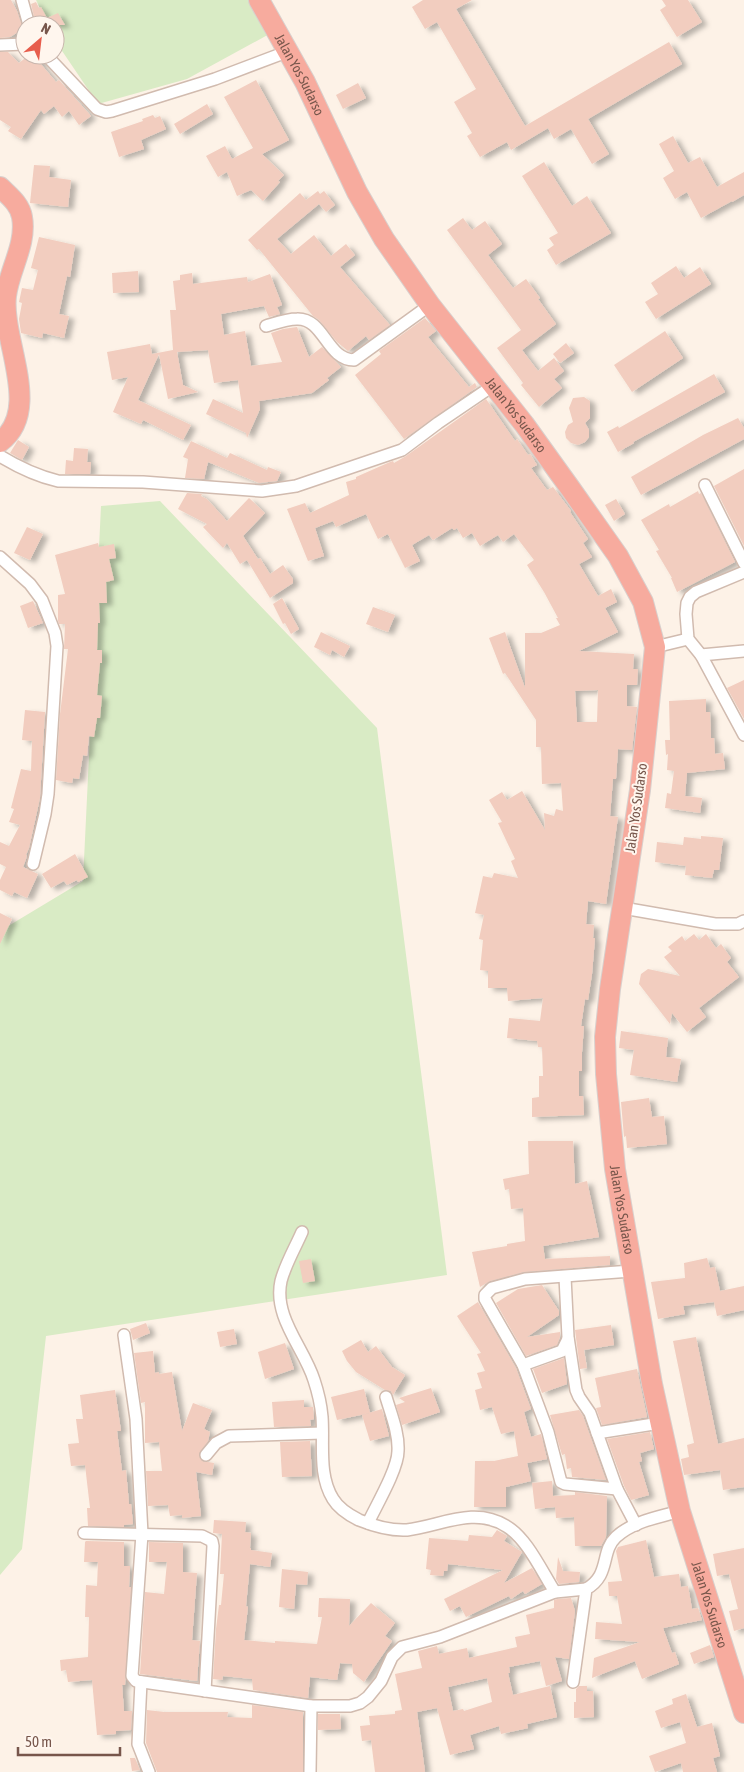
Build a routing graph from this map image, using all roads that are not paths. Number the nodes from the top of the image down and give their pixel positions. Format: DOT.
graph roads {
  1 [pos="22,0"];
  2 [pos="260,0"];
  3 [pos="26,15"];
  4 [pos="15,44"];
  5 [pos="0,45"];
  6 [pos="289,51"];
  7 [pos="55,65"];
  8 [pos="0,187"];
  9 [pos="430,305"];
  10 [pos="266,326"];
  11 [pos="494,385"];
  12 [pos="0,442"];
  13 [pos="0,456"];
  14 [pos="705,485"];
  15 [pos="0,557"];
  16 [pos="744,563"];
  17 [pos="744,572"];
  18 [pos="688,639"];
  19 [pos="654,647"];
  20 [pos="744,651"];
  21 [pos="701,655"];
  22 [pos="744,735"];
  23 [pos="33,864"];
  24 [pos="622,908"];
  25 [pos="744,921"];
  26 [pos="302,1232"];
  27 [pos="632,1271"];
  28 [pos="565,1277"];
  29 [pos="124,1335"];
  30 [pos="568,1338"];
  31 [pos="523,1365"];
  32 [pos="386,1397"];
  33 [pos="660,1423"];
  34 [pos="322,1433"];
  35 [pos="597,1433"];
  36 [pos="206,1455"];
  37 [pos="617,1488"];
  38 [pos="680,1511"];
  39 [pos="368,1524"];
  40 [pos="636,1525"];
  41 [pos="84,1533"];
  42 [pos="142,1534"];
  43 [pos="586,1589"];
  44 [pos="555,1592"];
  45 [pos="141,1682"];
  46 [pos="573,1682"];
  47 [pos="205,1691"];
  48 [pos="311,1706"];
  49 [pos="744,1713"];
  50 [pos="149,1772"];
  51 [pos="310,1772"];
  1 -- 3 [label="street"];
  2 -- 6 [label="highway, Jalan Yos Sudarso"];
  4 -- 5 [label="street"];
  6 -- 7 [label="street"];
  6 -- 9 [label="highway, Jalan Yos Sudarso"];
  8 -- 12 [label="highway"];
  9 -- 10 [label="street"];
  9 -- 11 [label="highway, Jalan Yos Sudarso"];
  11 -- 13 [label="street"];
  11 -- 19 [label="highway, Jalan Yos Sudarso"];
  14 -- 16 [label="street"];
  15 -- 23 [label="street"];
  17 -- 18 [label="street"];
  18 -- 19 [label="street"];
  18 -- 21 [label="street"];
  19 -- 24 [label="highway, Jalan Yos Sudarso"];
  20 -- 21 [label="street"];
  21 -- 22 [label="street"];
  24 -- 25 [label="street"];
  24 -- 27 [label="highway, Jalan Yos Sudarso"];
  26 -- 34 [label="street"];
  27 -- 28 [label="street"];
  27 -- 33 [label="highway, Jalan Yos Sudarso"];
  28 -- 30 [label="street"];
  28 -- 31 [label="street"];
  29 -- 42 [label="street"];
  30 -- 31 [label="street"];
  30 -- 35 [label="street"];
  31 -- 37 [label="street"];
  32 -- 39 [label="street"];
  33 -- 35 [label="street"];
  33 -- 38 [label="highway, Jalan Yos Sudarso"];
  34 -- 36 [label="street"];
  34 -- 39 [label="street"];
  35 -- 37 [label="street"];
  37 -- 40 [label="street"];
  38 -- 40 [label="street"];
  38 -- 49 [label="highway, Jalan Yos Sudarso"];
  39 -- 44 [label="street"];
  40 -- 43 [label="street"];
  41 -- 42 [label="street"];
  42 -- 45 [label="street"];
  42 -- 47 [label="street"];
  43 -- 44 [label="street"];
  43 -- 46 [label="street"];
  44 -- 48 [label="street"];
  45 -- 47 [label="street"];
  45 -- 50 [label="street"];
  47 -- 48 [label="street"];
  48 -- 51 [label="street"];
}
